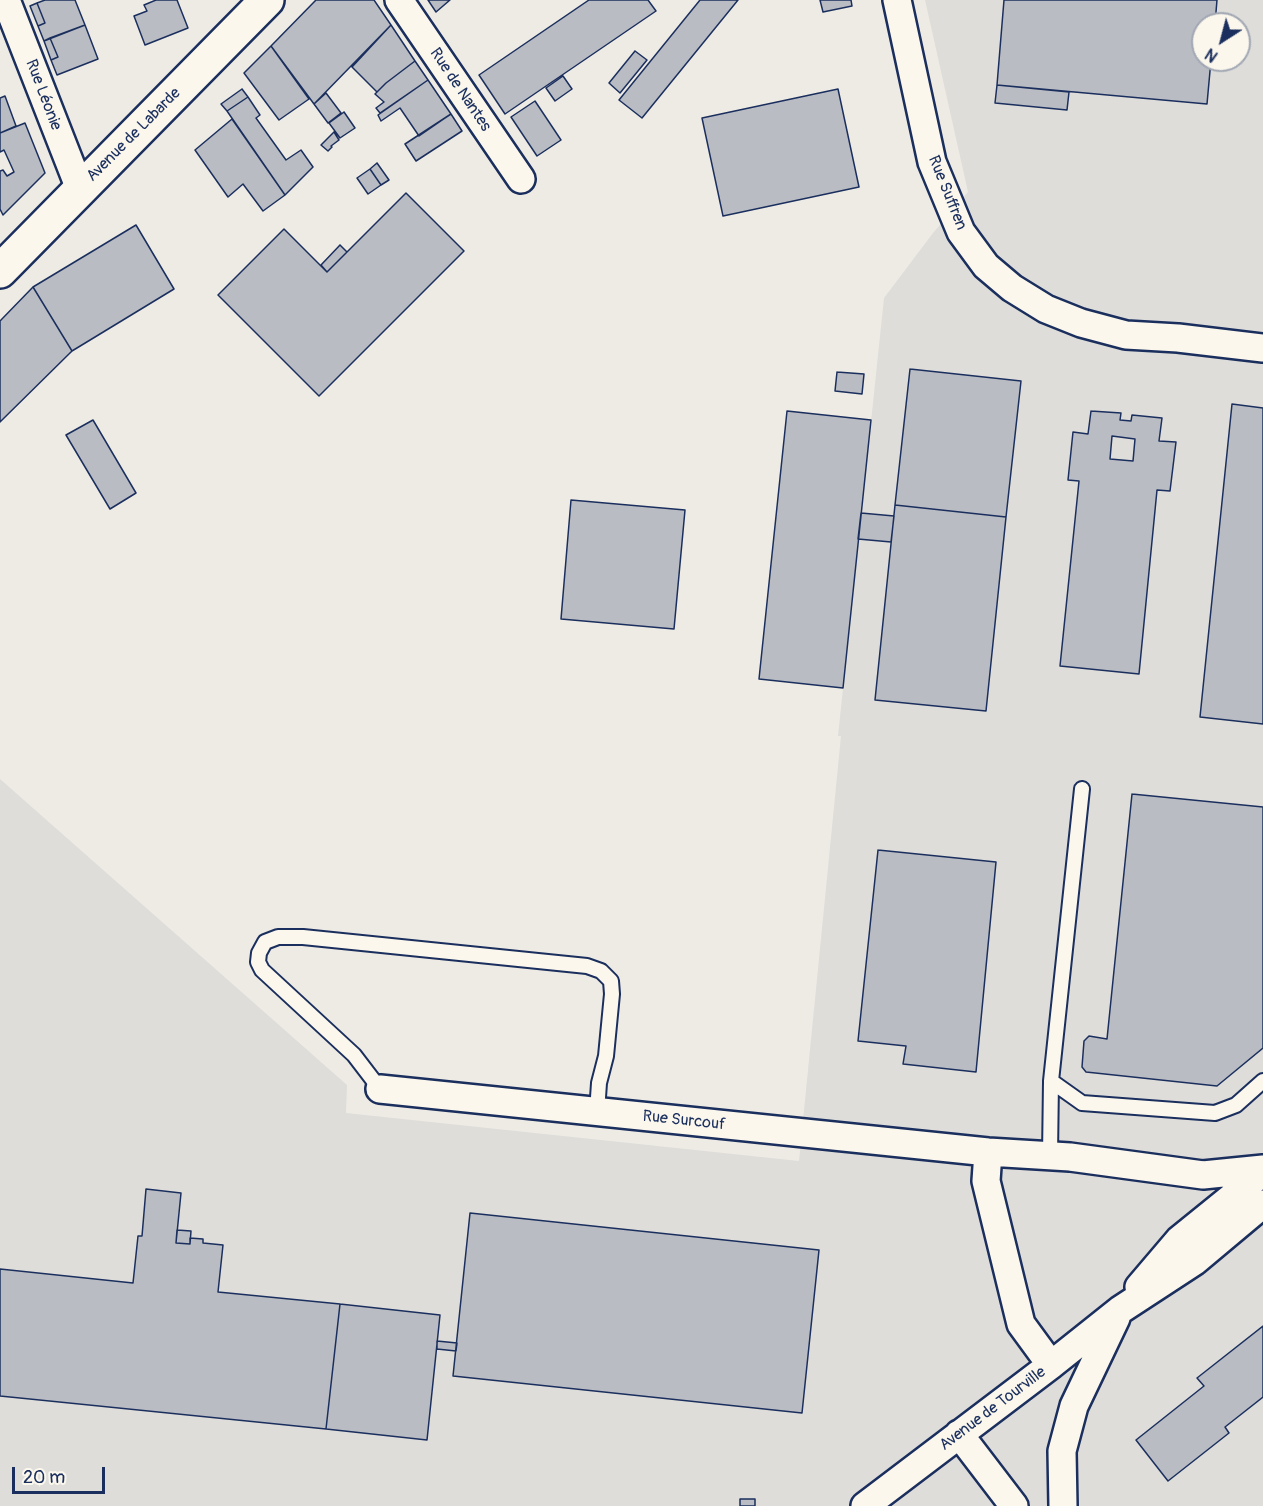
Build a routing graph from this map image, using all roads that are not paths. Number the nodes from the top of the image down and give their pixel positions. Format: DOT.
graph roads {
  1 [pos="6,0"];
  2 [pos="267,0"];
  3 [pos="399,0"];
  4 [pos="897,0"];
  5 [pos="521,179"];
  6 [pos="80,189"];
  7 [pos="0,271"];
  8 [pos="1263,348"];
  9 [pos="1082,789"];
  10 [pos="1051,1081"];
  11 [pos="1263,1081"];
  12 [pos="380,1089"];
  13 [pos="597,1112"];
  14 [pos="988,1152"];
  15 [pos="1050,1155"];
  16 [pos="1263,1171"];
  17 [pos="1263,1204"];
  18 [pos="1120,1310"];
  19 [pos="1051,1365"];
  20 [pos="959,1434"];
  21 [pos="865,1506"];
  22 [pos="1014,1506"];
  23 [pos="1063,1506"];
  1 -- 6 [label="street, Rue Léonie"];
  2 -- 6 [label="main road, Avenue de Labarde"];
  3 -- 5 [label="street, Rue de Nantes"];
  4 -- 8 [label="street, Rue Suffren"];
  6 -- 7 [label="main road, Avenue de Labarde"];
  9 -- 10 [label="lane"];
  10 -- 11 [label="lane"];
  10 -- 15 [label="lane"];
  12 -- 13 [label="street, Rue Surcouf"];
  12 -- 13 [label="lane"];
  13 -- 14 [label="street, Rue Surcouf"];
  14 -- 15 [label="street, Rue Surcouf"];
  14 -- 19 [label="street"];
  15 -- 16 [label="street, Rue Surcouf"];
  16 -- 18 [label="street, Avenue de Tourville"];
  17 -- 18 [label="street, Avenue de Tourville"];
  18 -- 19 [label="street, Avenue de Tourville"];
  18 -- 23 [label="street"];
  19 -- 20 [label="street, Avenue de Tourville"];
  20 -- 21 [label="street, Avenue de Tourville"];
  20 -- 22 [label="street"];
}
